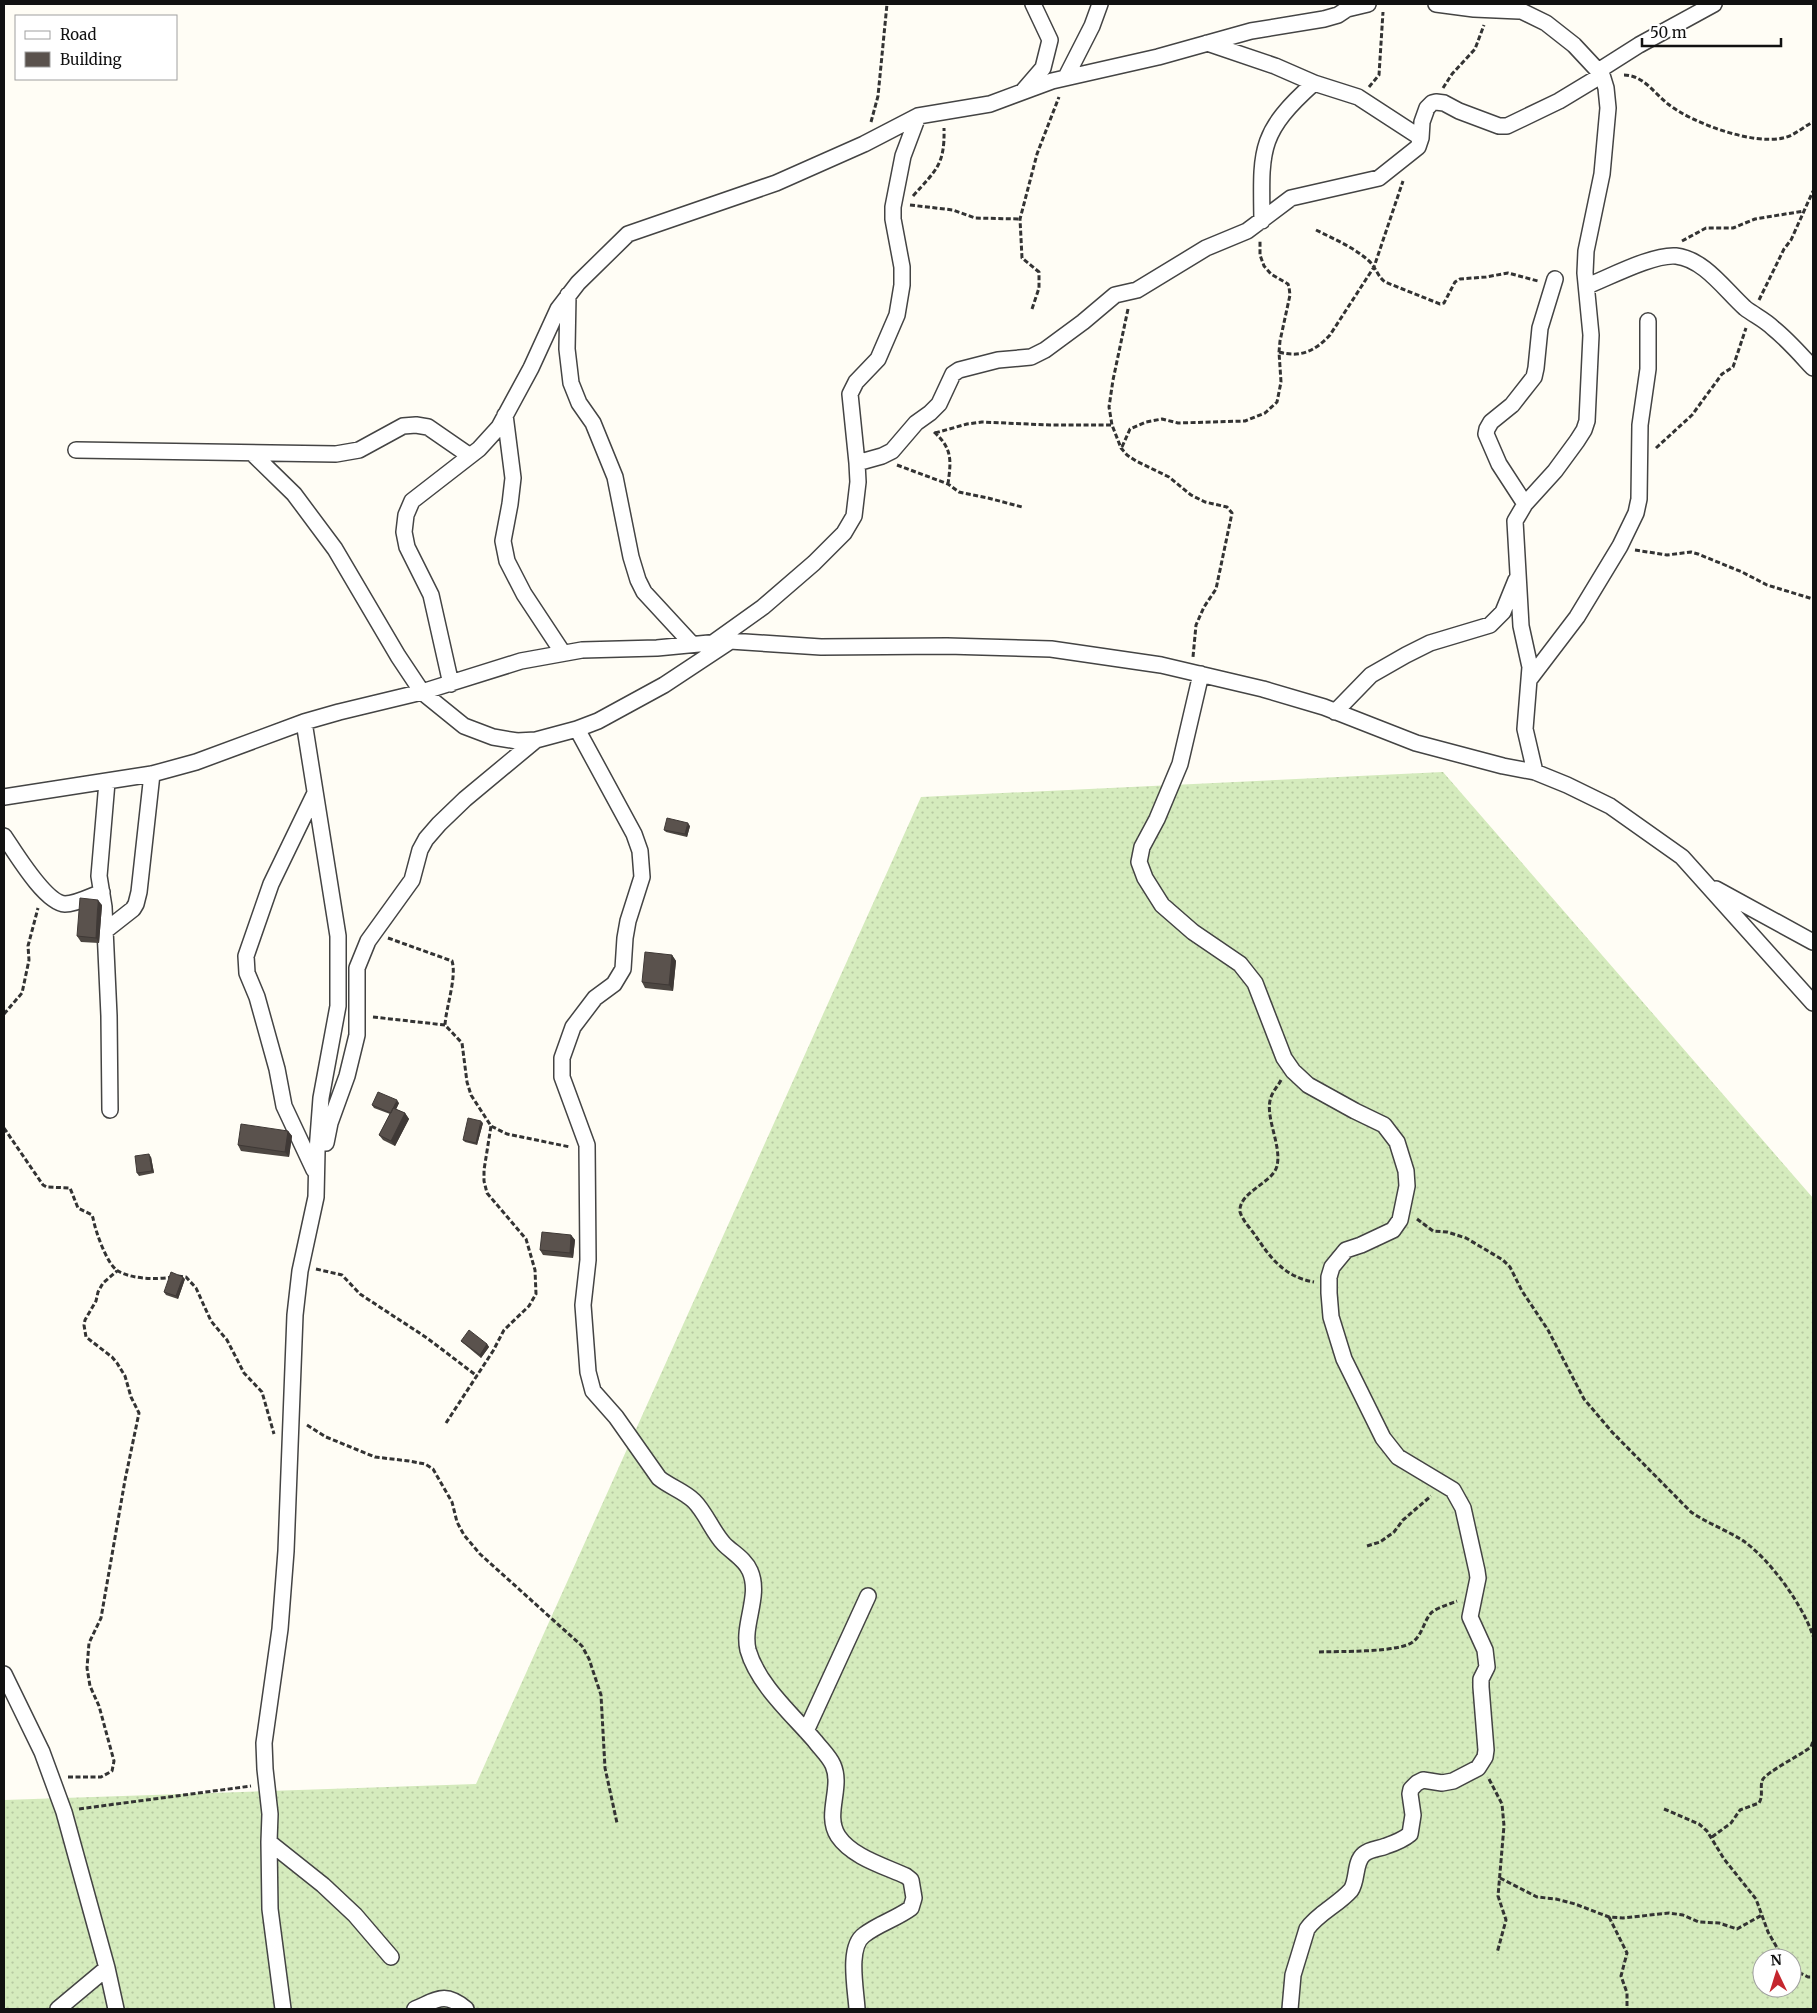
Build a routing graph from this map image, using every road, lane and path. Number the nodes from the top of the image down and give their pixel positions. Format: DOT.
graph roads {
  1 [pos="887,4"];
  2 [pos="1033,4"];
  3 [pos="1100,4"];
  4 [pos="1368,4"];
  5 [pos="1383,4"];
  6 [pos="1436,4"];
  7 [pos="1507,4"];
  8 [pos="1714,4"];
  9 [pos="1350,7"];
  10 [pos="1489,10"];
  11 [pos="1522,11"];
  12 [pos="1207,43"];
  13 [pos="1600,73"];
  14 [pos="1066,77"];
  15 [pos="1314,83"];
  16 [pos="1023,91"];
  17 [pos="1358,97"];
  18 [pos="1436,102"];
  19 [pos="943,112"];
  20 [pos="918,116"];
  21 [pos="1813,122"];
  22 [pos="1421,138"];
  23 [pos="864,144"];
  24 [pos="1406,173"];
  25 [pos="1813,192"];
  26 [pos="906,204"];
  27 [pos="1804,211"];
  28 [pos="1020,218"];
  29 [pos="893,219"];
  30 [pos="1262,221"];
  31 [pos="1316,230"];
  32 [pos="1675,245"];
  33 [pos="1374,266"];
  34 [pos="1555,279"];
  35 [pos="1587,286"];
  36 [pos="1141,287"];
  37 [pos="568,295"];
  38 [pos="1032,309"];
  39 [pos="1750,311"];
  40 [pos="1648,321"];
  41 [pos="1279,352"];
  42 [pos="1813,368"];
  43 [pos="506,415"];
  44 [pos="922,419"];
  45 [pos="1112,425"];
  46 [pos="935,433"];
  47 [pos="1121,448"];
  48 [pos="76,450"];
  49 [pos="252,454"];
  50 [pos="470,456"];
  51 [pos="882,456"];
  52 [pos="858,463"];
  53 [pos="1639,467"];
  54 [pos="948,484"];
  55 [pos="1525,504"];
  56 [pos="1022,507"];
  57 [pos="1620,546"];
  58 [pos="1518,576"];
  59 [pos="1813,599"];
  60 [pos="730,641"];
  61 [pos="714,642"];
  62 [pos="692,644"];
  63 [pos="563,653"];
  64 [pos="1197,673"];
  65 [pos="1529,680"];
  66 [pos="451,684"];
  67 [pos="422,692"];
  68 [pos="1335,712"];
  69 [pos="304,722"];
  70 [pos="576,729"];
  71 [pos="536,740"];
  72 [pos="1535,772"];
  73 [pos="152,774"];
  74 [pos="107,782"];
  75 [pos="316,793"];
  76 [pos="4,796"];
  77 [pos="4,836"];
  78 [pos="1708,885"];
  79 [pos="43,890"];
  80 [pos="102,892"];
  81 [pos="105,931"];
  82 [pos="374,933"];
  83 [pos="1813,942"];
  84 [pos="1813,1003"];
  85 [pos="4,1014"];
  86 [pos="358,1015"];
  87 [pos="444,1025"];
  88 [pos="1284,1058"];
  89 [pos="110,1110"];
  90 [pos="491,1126"];
  91 [pos="4,1128"];
  92 [pos="587,1150"];
  93 [pos="316,1173"];
  94 [pos="316,1196"];
  95 [pos="1404,1206"];
  96 [pos="301,1267"];
  97 [pos="117,1271"];
  98 [pos="1329,1284"];
  99 [pos="477,1376"];
  100 [pos="290,1413"];
  101 [pos="446,1423"];
  102 [pos="289,1460"];
  103 [pos="1445,1485"];
  104 [pos="1367,1546"];
  105 [pos="1474,1595"];
  106 [pos="868,1596"];
  107 [pos="1813,1636"];
  108 [pos="1319,1652"];
  109 [pos="4,1675"];
  110 [pos="806,1731"];
  111 [pos="1813,1741"];
  112 [pos="1480,1766"];
  113 [pos="51,1777"];
  114 [pos="267,1781"];
  115 [pos="1664,1809"];
  116 [pos="64,1812"];
  117 [pos="617,1823"];
  118 [pos="1712,1837"];
  119 [pos="268,1842"];
  120 [pos="1500,1878"];
  121 [pos="1762,1915"];
  122 [pos="1609,1917"];
  123 [pos="1777,1948"];
  124 [pos="1497,1953"];
  125 [pos="391,1957"];
  126 [pos="107,1968"];
  127 [pos="58,2009"];
  128 [pos="116,2009"];
  129 [pos="283,2009"];
  130 [pos="415,2009"];
  131 [pos="466,2009"];
  132 [pos="856,2009"];
  133 [pos="1290,2009"];
  134 [pos="1627,2009"];
  1 -- 23 [label="path"];
  2 -- 16 [label="street"];
  3 -- 14 [label="street"];
  4 -- 9 [label="street"];
  5 -- 17 [label="path"];
  6 -- 10 [label="street"];
  7 -- 11 [label="street"];
  8 -- 13 [label="street"];
  9 -- 12 [label="street"];
  10 -- 11 [label="street"];
  10 -- 18 [label="path"];
  11 -- 13 [label="street"];
  12 -- 14 [label="street"];
  12 -- 15 [label="street"];
  13 -- 18 [label="street"];
  13 -- 21 [label="path"];
  13 -- 35 [label="street"];
  14 -- 16 [label="street"];
  14 -- 28 [label="path"];
  15 -- 17 [label="street"];
  15 -- 30 [label="street"];
  16 -- 19 [label="street"];
  17 -- 22 [label="street"];
  18 -- 22 [label="street"];
  19 -- 20 [label="street"];
  19 -- 26 [label="path"];
  20 -- 23 [label="street"];
  20 -- 29 [label="street"];
  22 -- 30 [label="street"];
  23 -- 37 [label="street"];
  24 -- 33 [label="path"];
  25 -- 27 [label="path"];
  26 -- 28 [label="path"];
  26 -- 29 [label="path"];
  27 -- 32 [label="path"];
  27 -- 39 [label="path"];
  28 -- 38 [label="path"];
  29 -- 52 [label="street"];
  30 -- 36 [label="street"];
  30 -- 41 [label="path"];
  31 -- 33 [label="path"];
  33 -- 34 [label="path"];
  33 -- 41 [label="path"];
  34 -- 55 [label="street"];
  35 -- 39 [label="street"];
  35 -- 55 [label="street"];
  36 -- 44 [label="street"];
  36 -- 45 [label="path"];
  37 -- 43 [label="street"];
  37 -- 62 [label="street"];
  39 -- 42 [label="street"];
  39 -- 53 [label="path"];
  40 -- 53 [label="street"];
  41 -- 47 [label="path"];
  43 -- 50 [label="street"];
  43 -- 63 [label="street"];
  44 -- 46 [label="path"];
  44 -- 51 [label="street"];
  45 -- 46 [label="path"];
  45 -- 47 [label="path"];
  46 -- 54 [label="path"];
  47 -- 64 [label="path"];
  48 -- 49 [label="street"];
  49 -- 50 [label="street"];
  49 -- 67 [label="street"];
  50 -- 66 [label="street"];
  51 -- 52 [label="street"];
  51 -- 54 [label="path"];
  52 -- 61 [label="street"];
  53 -- 57 [label="street"];
  54 -- 56 [label="path"];
  55 -- 58 [label="street"];
  57 -- 59 [label="path"];
  57 -- 65 [label="street"];
  58 -- 65 [label="street"];
  58 -- 68 [label="street"];
  60 -- 61 [label="street"];
  60 -- 64 [label="street"];
  60 -- 70 [label="street"];
  61 -- 62 [label="street"];
  62 -- 63 [label="street"];
  63 -- 66 [label="street"];
  64 -- 68 [label="street"];
  64 -- 88 [label="street"];
  65 -- 72 [label="street"];
  66 -- 67 [label="street"];
  67 -- 69 [label="street"];
  67 -- 71 [label="street"];
  68 -- 72 [label="street"];
  69 -- 73 [label="street"];
  69 -- 75 [label="street"];
  70 -- 71 [label="street"];
  70 -- 92 [label="street"];
  71 -- 82 [label="street"];
  72 -- 78 [label="street"];
  73 -- 74 [label="street"];
  73 -- 81 [label="street"];
  74 -- 76 [label="street"];
  74 -- 80 [label="street"];
  75 -- 93 [label="street"];
  75 -- 93 [label="street"];
  77 -- 79 [label="street"];
  78 -- 83 [label="street"];
  78 -- 84 [label="street"];
  79 -- 80 [label="street"];
  79 -- 85 [label="path"];
  80 -- 81 [label="street"];
  81 -- 89 [label="street"];
  82 -- 86 [label="street"];
  82 -- 87 [label="path"];
  86 -- 87 [label="path"];
  86 -- 94 [label="street"];
  87 -- 90 [label="path"];
  88 -- 95 [label="street"];
  88 -- 98 [label="path"];
  90 -- 92 [label="path"];
  90 -- 99 [label="path"];
  91 -- 97 [label="path"];
  92 -- 110 [label="street"];
  93 -- 94 [label="street"];
  94 -- 96 [label="street"];
  95 -- 98 [label="street"];
  95 -- 107 [label="path"];
  96 -- 99 [label="path"];
  96 -- 100 [label="street"];
  97 -- 102 [label="path"];
  97 -- 113 [label="path"];
  98 -- 103 [label="street"];
  99 -- 101 [label="path"];
  100 -- 102 [label="street"];
  100 -- 117 [label="path"];
  102 -- 114 [label="street"];
  103 -- 104 [label="path"];
  103 -- 105 [label="street"];
  105 -- 108 [label="path"];
  105 -- 112 [label="street"];
  106 -- 110 [label="street"];
  109 -- 113 [label="street"];
  110 -- 132 [label="street"];
  111 -- 118 [label="path"];
  112 -- 120 [label="path"];
  112 -- 133 [label="street"];
  113 -- 116 [label="street"];
  114 -- 116 [label="path"];
  114 -- 119 [label="street"];
  115 -- 118 [label="path"];
  116 -- 126 [label="street"];
  118 -- 121 [label="path"];
  119 -- 125 [label="street"];
  119 -- 129 [label="street"];
  120 -- 122 [label="path"];
  120 -- 124 [label="path"];
  121 -- 122 [label="path"];
  121 -- 123 [label="path"];
  122 -- 134 [label="path"];
  126 -- 127 [label="street"];
  126 -- 128 [label="street"];
  130 -- 131 [label="street"];
}
